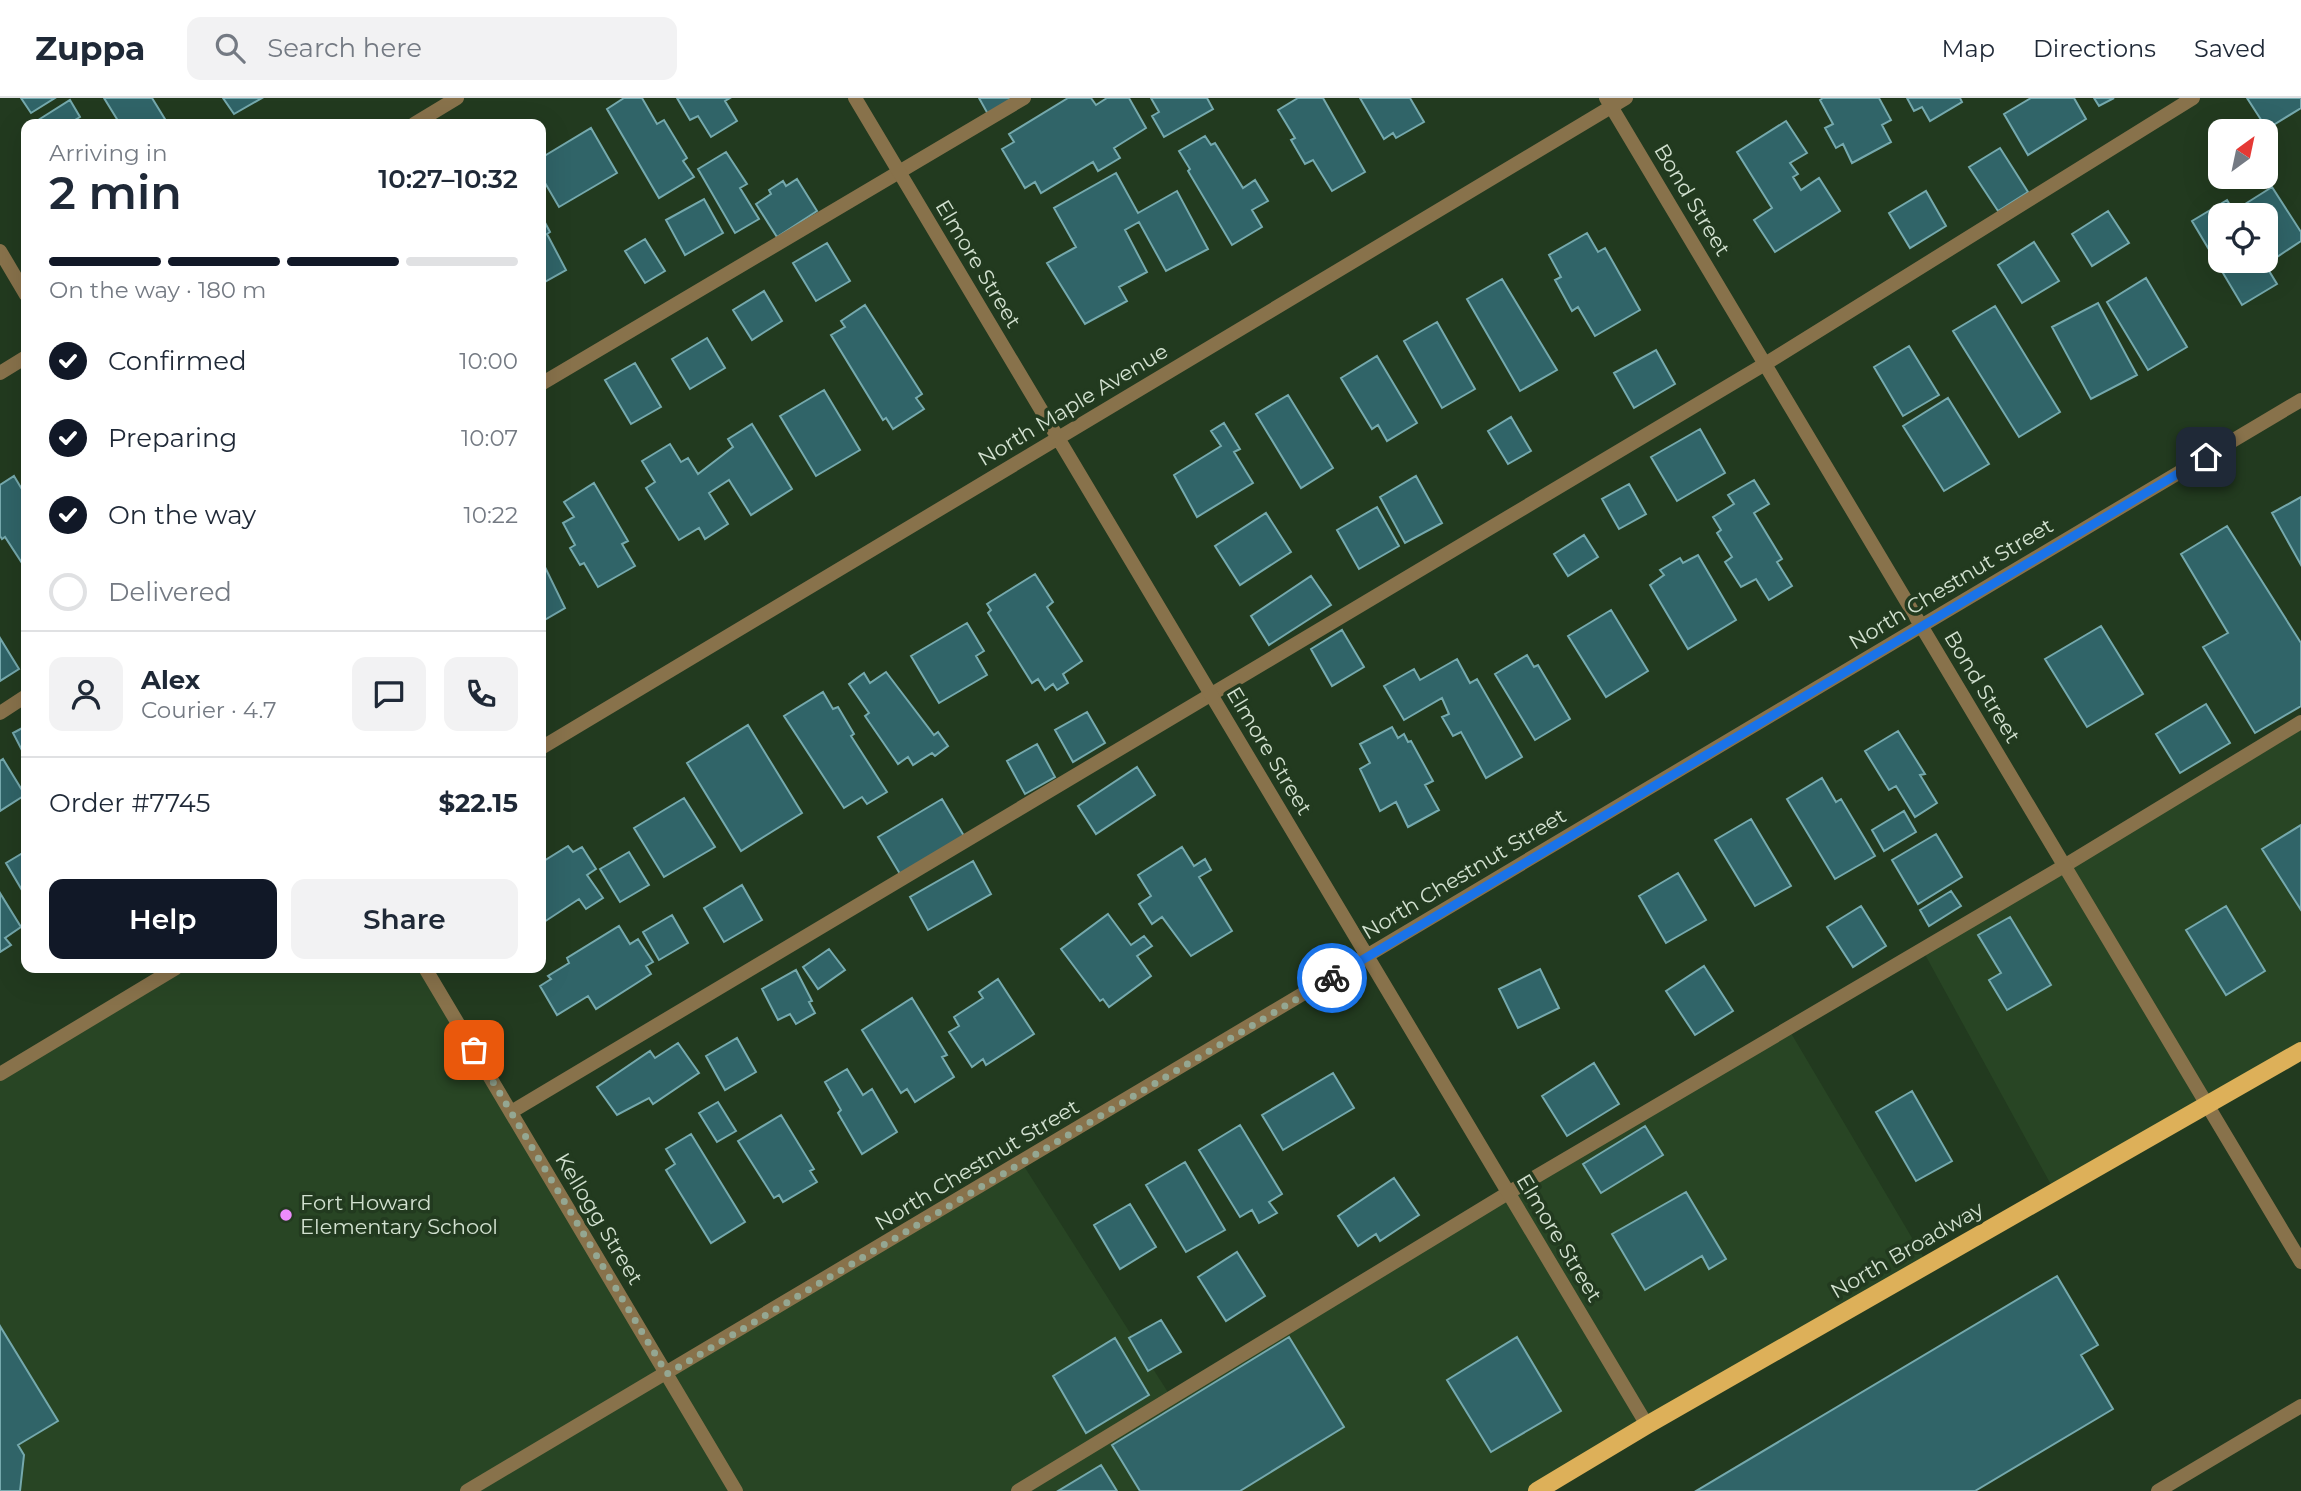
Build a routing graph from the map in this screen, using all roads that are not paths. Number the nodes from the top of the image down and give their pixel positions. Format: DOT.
graph roads {
  1 [pos="457,98"];
  2 [pos="855,98"];
  3 [pos="1024,98"];
  4 [pos="1626,98"];
  5 [pos="2193,98"];
  6 [pos="1609,102"];
  7 [pos="422,119"];
  8 [pos="899,172"];
  9 [pos="0,250"];
  10 [pos="21,286"];
  11 [pos="21,360"];
  12 [pos="1765,364"];
  13 [pos="0,373"];
  14 [pos="546,381"];
  15 [pos="2301,400"];
  16 [pos="1058,438"];
  17 [pos="1922,627"];
  18 [pos="1210,694"];
  19 [pos="21,699"];
  20 [pos="0,713"];
  21 [pos="2301,722"];
  22 [pos="546,745"];
  23 [pos="2064,866"];
  24 [pos="1367,957"];
  25 [pos="168,973"];
  26 [pos="428,973"];
  27 [pos="2301,1051"];
  28 [pos="0,1074"];
  29 [pos="2207,1105"];
  30 [pos="511,1112"];
  31 [pos="1508,1193"];
  32 [pos="2301,1262"];
  33 [pos="667,1374"];
  34 [pos="2301,1406"];
  35 [pos="1647,1425"];
  36 [pos="467,1491"];
  37 [pos="736,1491"];
  38 [pos="1018,1491"];
  39 [pos="1537,1491"];
  40 [pos="2158,1491"];
  1 -- 7 [label="street"];
  2 -- 8 [label="street, Elmore Street"];
  3 -- 8 [label="street"];
  4 -- 6 [label="street, North Maple Avenue"];
  5 -- 12 [label="street"];
  6 -- 12 [label="street, Bond Street"];
  6 -- 16 [label="street, North Maple Avenue"];
  8 -- 14 [label="street"];
  8 -- 16 [label="street, Elmore Street"];
  9 -- 10 [label="street"];
  11 -- 13 [label="street"];
  12 -- 17 [label="street, Bond Street"];
  12 -- 18 [label="street"];
  15 -- 17 [label="street, North Chestnut Street"];
  16 -- 18 [label="street, Elmore Street"];
  16 -- 22 [label="street, North Maple Avenue"];
  17 -- 23 [label="street, Bond Street"];
  17 -- 24 [label="street, North Chestnut Street"];
  18 -- 24 [label="street, Elmore Street"];
  18 -- 30 [label="street"];
  19 -- 20 [label="street"];
  21 -- 23 [label="street"];
  23 -- 29 [label="street, Bond Street"];
  23 -- 31 [label="street"];
  24 -- 31 [label="street, Elmore Street"];
  24 -- 33 [label="street, North Chestnut Street"];
  25 -- 28 [label="street"];
  26 -- 30 [label="street, Kellogg Street"];
  27 -- 29 [label="main road, North Broadway"];
  29 -- 32 [label="street, Bond Street"];
  29 -- 35 [label="main road, North Broadway"];
  30 -- 33 [label="street, Kellogg Street"];
  31 -- 35 [label="street, Elmore Street"];
  31 -- 38 [label="street"];
  33 -- 36 [label="street, North Chestnut Street"];
  33 -- 37 [label="street, Kellogg Street"];
  34 -- 40 [label="street"];
  35 -- 39 [label="main road, North Broadway"];
}
